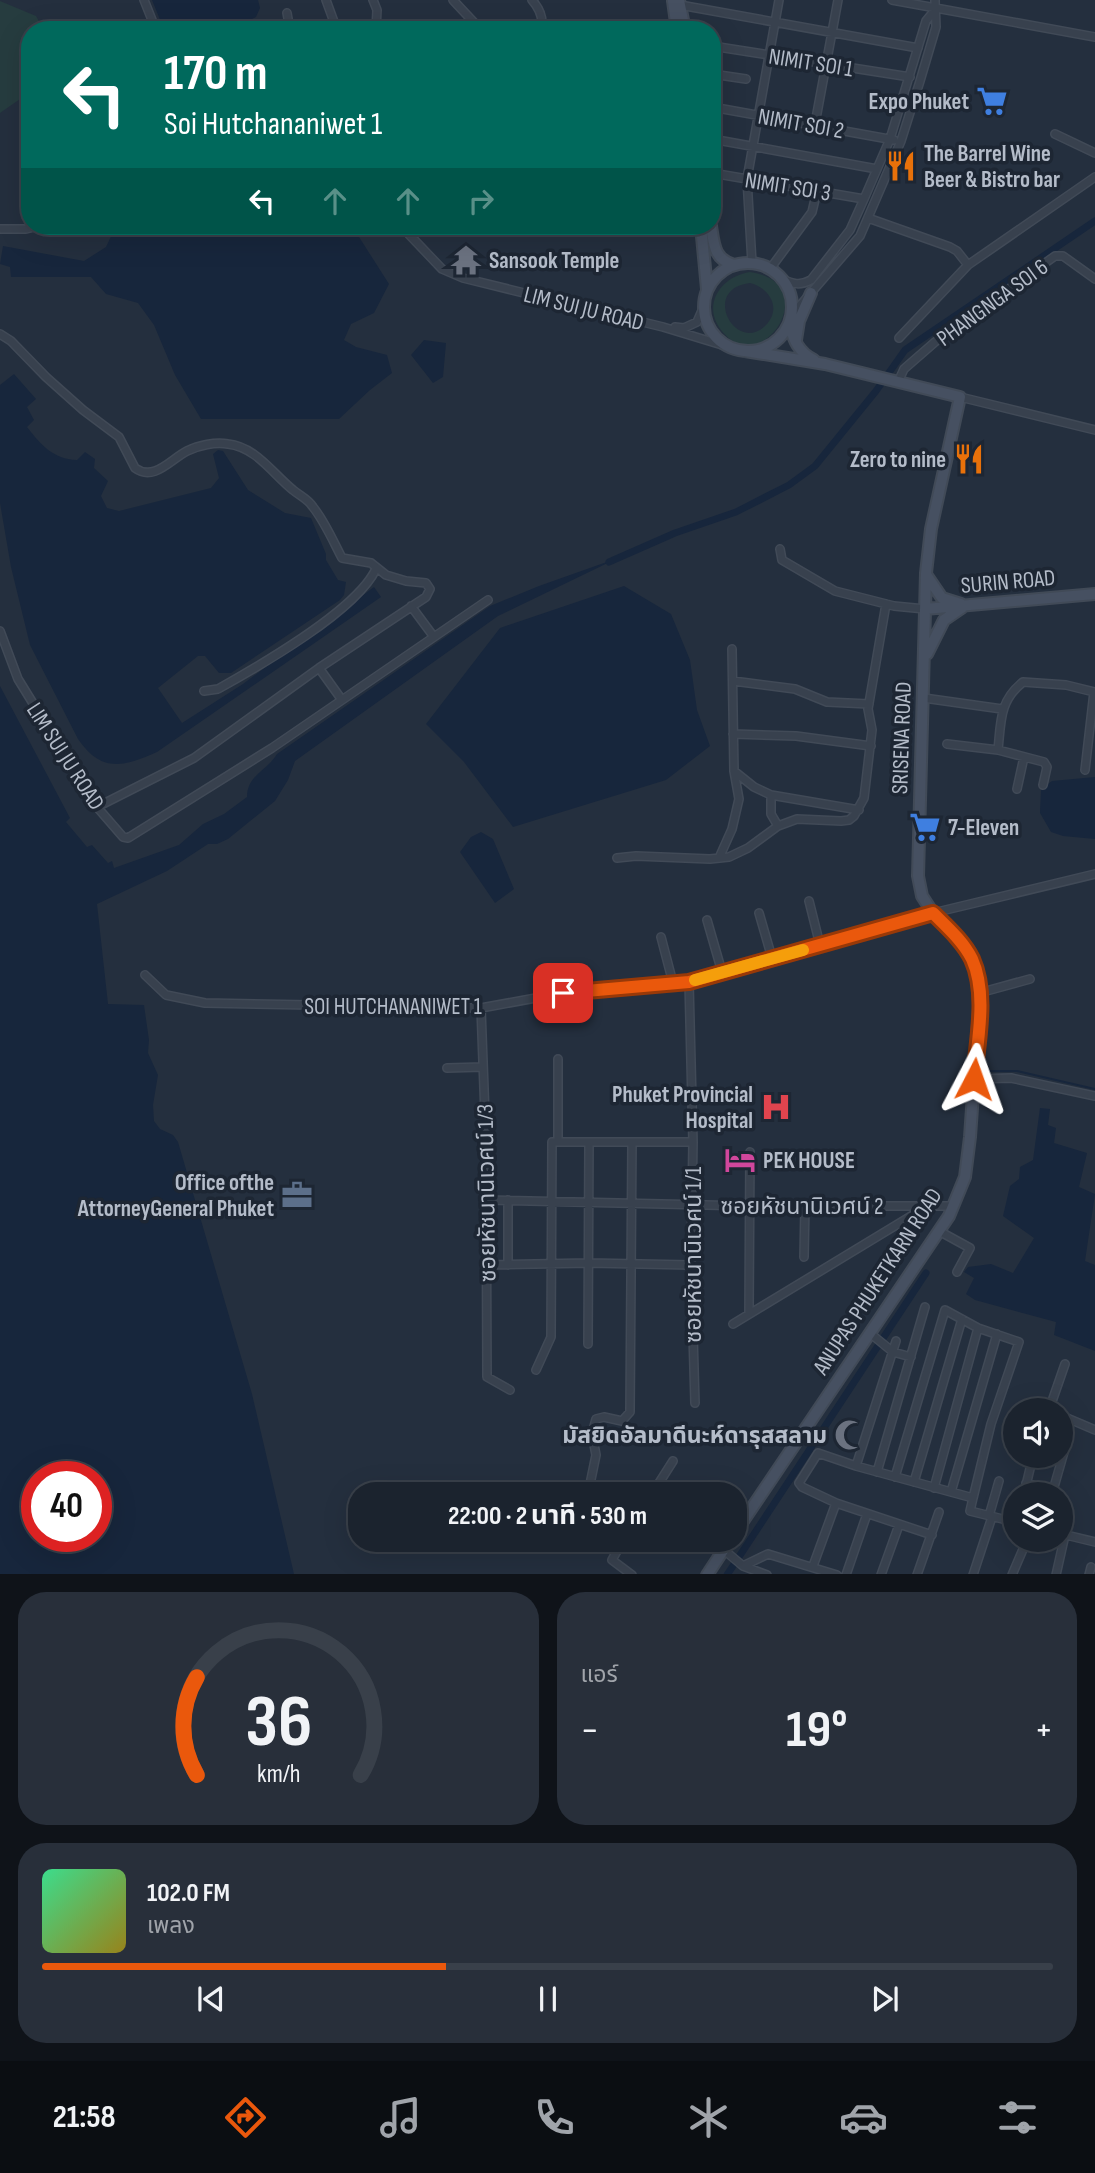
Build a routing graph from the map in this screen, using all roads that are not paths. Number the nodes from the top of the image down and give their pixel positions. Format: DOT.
graph roads {
  1 [pos="144,0"];
  2 [pos="326,0"];
  3 [pos="373,0"];
  4 [pos="453,0"];
  5 [pos="532,0"];
  6 [pos="779,0"];
  7 [pos="838,0"];
  8 [pos="892,0"];
  9 [pos="677,2"];
  10 [pos="936,4"];
  11 [pos="287,13"];
  12 [pos="152,21"];
  13 [pos="288,21"];
  14 [pos="334,21"];
  15 [pos="376,21"];
  16 [pos="473,21"];
  17 [pos="542,21"];
  18 [pos="677,21"];
  19 [pos="682,21"];
  20 [pos="776,22"];
  21 [pos="832,31"];
  22 [pos="1095,37"];
  23 [pos="721,48"];
  24 [pos="918,48"];
  25 [pos="770,55"];
  26 [pos="827,64"];
  27 [pos="721,75"];
  28 [pos="910,77"];
  29 [pos="746,79"];
  30 [pos="721,109"];
  31 [pos="759,115"];
  32 [pos="815,124"];
  33 [pos="1055,134"];
  34 [pos="890,139"];
  35 [pos="721,140"];
  36 [pos="901,141"];
  37 [pos="754,146"];
  38 [pos="1095,153"];
  39 [pos="877,169"];
  40 [pos="721,175"];
  41 [pos="1095,177"];
  42 [pos="747,179"];
  43 [pos="817,191"];
  44 [pos="864,199"];
  45 [pos="868,218"];
  46 [pos="0,229"];
  47 [pos="21,229"];
  48 [pos="410,235"];
  49 [pos="702,235"];
  50 [pos="713,235"];
  51 [pos="751,263"];
  52 [pos="734,265"];
  53 [pos="968,265"];
  54 [pos="770,269"];
  55 [pos="782,279"];
  56 [pos="1095,279"];
  57 [pos="707,292"];
  58 [pos="811,293"];
  59 [pos="704,306"];
  60 [pos="790,320"];
  61 [pos="663,327"];
  62 [pos="0,334"];
  63 [pos="899,338"];
  64 [pos="796,343"];
  65 [pos="732,348"];
  66 [pos="745,351"];
  67 [pos="825,364"];
  68 [pos="896,382"];
  69 [pos="960,397"];
  70 [pos="1095,430"];
  71 [pos="780,549"];
  72 [pos="376,569"];
  73 [pos="926,573"];
  74 [pos="1095,594"];
  75 [pos="488,600"];
  76 [pos="886,604"];
  77 [pos="411,606"];
  78 [pos="965,606"];
  79 [pos="925,609"];
  80 [pos="0,631"];
  81 [pos="434,637"];
  82 [pos="732,649"];
  83 [pos="925,659"];
  84 [pos="319,667"];
  85 [pos="733,681"];
  86 [pos="204,691"];
  87 [pos="924,698"];
  88 [pos="342,700"];
  89 [pos="869,704"];
  90 [pos="1002,709"];
  91 [pos="733,734"];
  92 [pos="947,744"];
  93 [pos="871,746"];
  94 [pos="998,750"];
  95 [pos="1024,757"];
  96 [pos="1085,770"];
  97 [pos="734,771"];
  98 [pos="1043,785"];
  99 [pos="1017,789"];
  100 [pos="771,795"];
  101 [pos="97,807"];
  102 [pos="859,810"];
  103 [pos="778,826"];
  104 [pos="617,858"];
  105 [pos="719,858"];
  106 [pos="1095,874"];
  107 [pos="809,901"];
  108 [pos="759,913"];
  109 [pos="933,913"];
  110 [pos="707,920"];
  111 [pos="661,937"];
  112 [pos="820,945"];
  113 [pos="772,958"];
  114 [pos="722,972"];
  115 [pos="145,975"];
  116 [pos="1030,979"];
  117 [pos="689,982"];
  118 [pos="673,983"];
  119 [pos="979,993"];
  120 [pos="481,1008"];
  121 [pos="558,1059"];
  122 [pos="483,1067"];
  123 [pos="447,1068"];
  124 [pos="974,1079"];
  125 [pos="1095,1096"];
  126 [pos="555,1142"];
  127 [pos="589,1142"];
  128 [pos="632,1142"];
  129 [pos="693,1142"];
  130 [pos="750,1152"];
  131 [pos="486,1200"];
  132 [pos="508,1200"];
  133 [pos="552,1201"];
  134 [pos="589,1203"];
  135 [pos="631,1203"];
  136 [pos="692,1205"];
  137 [pos="750,1206"];
  138 [pos="805,1206"];
  139 [pos="926,1206"];
  140 [pos="954,1206"];
  141 [pos="939,1231"];
  142 [pos="804,1257"];
  143 [pos="589,1263"];
  144 [pos="552,1264"];
  145 [pos="632,1264"];
  146 [pos="487,1265"];
  147 [pos="508,1265"];
  148 [pos="691,1265"];
  149 [pos="957,1272"];
  150 [pos="925,1307"];
  151 [pos="748,1313"];
  152 [pos="962,1319"];
  153 [pos="733,1324"];
  154 [pos="978,1328"];
  155 [pos="871,1334"];
  156 [pos="997,1334"];
  157 [pos="896,1341"];
  158 [pos="588,1344"];
  159 [pos="893,1352"];
  160 [pos="911,1357"];
  161 [pos="1065,1364"];
  162 [pos="536,1370"];
  163 [pos="510,1390"];
  164 [pos="1053,1398"];
  165 [pos="695,1403"];
  166 [pos="1073,1421"];
  167 [pos="1095,1430"];
  168 [pos="673,1461"];
  169 [pos="856,1466"];
  170 [pos="877,1472"];
  171 [pos="895,1476"];
  172 [pos="999,1481"];
  173 [pos="590,1482"];
  174 [pos="660,1482"];
  175 [pos="914,1482"];
  176 [pos="934,1488"];
  177 [pos="951,1492"];
  178 [pos="973,1498"];
  179 [pos="836,1503"];
  180 [pos="940,1511"];
  181 [pos="867,1514"];
  182 [pos="747,1515"];
  183 [pos="990,1516"];
  184 [pos="1003,1519"];
  185 [pos="899,1525"];
  186 [pos="932,1535"];
  187 [pos="1073,1536"];
  188 [pos="1095,1542"];
  189 [pos="616,1552"];
  190 [pos="722,1552"];
  191 [pos="732,1552"];
  192 [pos="1022,1552"];
  193 [pos="1060,1552"];
  194 [pos="743,1566"];
  195 [pos="813,1566"];
  196 [pos="632,1574"];
  197 [pos="706,1574"];
  198 [pos="767,1574"];
  199 [pos="837,1574"];
  200 [pos="846,1574"];
  201 [pos="881,1574"];
  202 [pos="917,1574"];
  203 [pos="973,1574"];
  204 [pos="1012,1574"];
  205 [pos="1056,1574"];
  1 -- 12 [label="street"];
  2 -- 14 [label="street"];
  3 -- 15 [label="street"];
  4 -- 16 [label="street"];
  5 -- 17 [label="street"];
  6 -- 20 [label="street"];
  7 -- 21 [label="street"];
  8 -- 10 [label="street"];
  9 -- 18 [label="street"];
  9 -- 19 [label="street"];
  9 -- 20 [label="street"];
  10 -- 22 [label="street"];
  10 -- 24 [label="street"];
  10 -- 36 [label="street"];
  11 -- 13 [label="street"];
  20 -- 21 [label="street"];
  20 -- 25 [label="street"];
  21 -- 24 [label="street"];
  21 -- 26 [label="street"];
  23 -- 25 [label="street, NIMIT SOI 1"];
  24 -- 28 [label="street"];
  25 -- 26 [label="street, NIMIT SOI 1"];
  25 -- 31 [label="street"];
  26 -- 28 [label="street, NIMIT SOI 1"];
  26 -- 32 [label="street"];
  27 -- 29 [label="street"];
  28 -- 34 [label="street"];
  30 -- 31 [label="street, NIMIT SOI 2"];
  31 -- 32 [label="street, NIMIT SOI 2"];
  31 -- 37 [label="street"];
  32 -- 34 [label="street, NIMIT SOI 2"];
  33 -- 38 [label="street"];
  34 -- 36 [label="street, NIMIT SOI 2"];
  34 -- 39 [label="street"];
  35 -- 37 [label="street"];
  36 -- 45 [label="street"];
  37 -- 39 [label="street"];
  37 -- 42 [label="street"];
  39 -- 44 [label="street"];
  40 -- 42 [label="street, NIMIT SOI 3"];
  41 -- 53 [label="street"];
  42 -- 43 [label="street, NIMIT SOI 3"];
  42 -- 51 [label="street"];
  43 -- 44 [label="street, NIMIT SOI 3"];
  43 -- 54 [label="street"];
  44 -- 55 [label="street"];
  45 -- 53 [label="street"];
  45 -- 58 [label="street"];
  46 -- 47 [label="street"];
  48 -- 61 [label="street, LIM SUI JU ROAD"];
  49 -- 57 [label="street"];
  50 -- 52 [label="street"];
  51 -- 52 [label="street"];
  51 -- 54 [label="street"];
  52 -- 57 [label="street"];
  53 -- 63 [label="street"];
  54 -- 55 [label="street"];
  55 -- 60 [label="street"];
  56 -- 68 [label="street, PHANGNGA SOI 6"];
  57 -- 59 [label="street"];
  58 -- 60 [label="street"];
  58 -- 64 [label="street"];
  59 -- 61 [label="street, LIM SUI JU ROAD"];
  59 -- 65 [label="street"];
  60 -- 64 [label="street"];
  60 -- 66 [label="street"];
  61 -- 65 [label="street, LIM SUI JU ROAD"];
  62 -- 72 [label="street"];
  64 -- 67 [label="street"];
  65 -- 66 [label="street"];
  66 -- 67 [label="street"];
  67 -- 68 [label="street"];
  68 -- 69 [label="street"];
  69 -- 70 [label="street"];
  69 -- 73 [label="street, SRISENA ROAD"];
  71 -- 76 [label="street"];
  72 -- 77 [label="street"];
  72 -- 86 [label="street"];
  73 -- 78 [label="street"];
  73 -- 79 [label="street, SRISENA ROAD"];
  74 -- 78 [label="street, SURIN ROAD"];
  75 -- 81 [label="street"];
  76 -- 79 [label="street"];
  76 -- 89 [label="street"];
  77 -- 81 [label="street"];
  77 -- 84 [label="street"];
  78 -- 79 [label="street, SURIN ROAD"];
  78 -- 83 [label="street"];
  79 -- 83 [label="street, SRISENA ROAD"];
  80 -- 101 [label="street, LIM SUI JU ROAD"];
  81 -- 88 [label="street"];
  82 -- 85 [label="street"];
  83 -- 87 [label="street, SRISENA ROAD"];
  84 -- 88 [label="street"];
  84 -- 101 [label="street"];
  85 -- 89 [label="street"];
  85 -- 91 [label="street"];
  87 -- 90 [label="street"];
  87 -- 109 [label="street, SRISENA ROAD"];
  88 -- 101 [label="street, LIM SUI JU ROAD"];
  89 -- 93 [label="street"];
  90 -- 94 [label="street"];
  90 -- 96 [label="street"];
  91 -- 93 [label="street"];
  91 -- 97 [label="street"];
  92 -- 94 [label="street"];
  93 -- 102 [label="street"];
  94 -- 95 [label="street"];
  95 -- 98 [label="street"];
  95 -- 99 [label="street"];
  97 -- 100 [label="street"];
  97 -- 105 [label="street"];
  100 -- 102 [label="street"];
  100 -- 103 [label="street"];
  102 -- 103 [label="street"];
  103 -- 105 [label="street"];
  104 -- 105 [label="street"];
  106 -- 109 [label="street"];
  107 -- 112 [label="street"];
  108 -- 113 [label="street"];
  109 -- 112 [label="street, SOI HUTCHANANIWET 1"];
  109 -- 119 [label="street, ANUPAS PHUKETKARN ROAD"];
  110 -- 114 [label="street"];
  111 -- 118 [label="street"];
  112 -- 113 [label="street, SOI HUTCHANANIWET 1"];
  113 -- 114 [label="street, SOI HUTCHANANIWET 1"];
  114 -- 117 [label="street, SOI HUTCHANANIWET 1"];
  115 -- 120 [label="street, SOI HUTCHANANIWET 1"];
  116 -- 119 [label="street"];
  117 -- 118 [label="street, SOI HUTCHANANIWET 1"];
  117 -- 129 [label="street, ซอยหัชนานิเวศน์ 1/1"];
  118 -- 120 [label="street, SOI HUTCHANANIWET 1"];
  119 -- 124 [label="street, ANUPAS PHUKETKARN ROAD"];
  120 -- 122 [label="street, ซอยหัชนานิเวศน์ 1/3"];
  121 -- 126 [label="street"];
  122 -- 123 [label="street"];
  122 -- 131 [label="street, ซอยหัชนานิเวศน์ 1/3"];
  124 -- 125 [label="street"];
  124 -- 140 [label="street, ANUPAS PHUKETKARN ROAD"];
  126 -- 127 [label="street"];
  126 -- 133 [label="street"];
  127 -- 128 [label="street"];
  127 -- 134 [label="street"];
  128 -- 129 [label="street"];
  128 -- 135 [label="street"];
  129 -- 136 [label="street, ซอยหัชนานิเวศน์ 1/1"];
  130 -- 137 [label="street"];
  131 -- 132 [label="street, ซอยหัชนานิเวศน์ 2"];
  131 -- 146 [label="street, ซอยหัชนานิเวศน์ 1/3"];
  132 -- 133 [label="street, ซอยหัชนานิเวศน์ 2"];
  132 -- 147 [label="street"];
  133 -- 134 [label="street, ซอยหัชนานิเวศน์ 2"];
  133 -- 144 [label="street"];
  134 -- 135 [label="street, ซอยหัชนานิเวศน์ 2"];
  134 -- 143 [label="street"];
  135 -- 136 [label="street, ซอยหัชนานิเวศน์ 2"];
  135 -- 145 [label="street"];
  136 -- 137 [label="street, ซอยหัชนานิเวศน์ 2"];
  136 -- 148 [label="street, ซอยหัชนานิเวศน์ 1/1"];
  137 -- 138 [label="street, ซอยหัชนานิเวศน์ 2"];
  137 -- 151 [label="street"];
  138 -- 139 [label="street, ซอยหัชนานิเวศน์ 2"];
  138 -- 142 [label="street"];
  139 -- 140 [label="street, ซอยหัชนานิเวศน์ 2"];
  139 -- 151 [label="street"];
  140 -- 141 [label="street, ANUPAS PHUKETKARN ROAD"];
  141 -- 149 [label="street"];
  141 -- 155 [label="street, ANUPAS PHUKETKARN ROAD"];
  143 -- 144 [label="street"];
  143 -- 145 [label="street"];
  143 -- 158 [label="street"];
  144 -- 147 [label="street"];
  144 -- 162 [label="street"];
  145 -- 148 [label="street"];
  145 -- 173 [label="street"];
  146 -- 147 [label="street"];
  146 -- 163 [label="street, ซอยหัชนานิเวศน์ 1/3"];
  148 -- 165 [label="street, ซอยหัชนานิเวศน์ 1/1"];
  150 -- 160 [label="street"];
  151 -- 153 [label="street"];
  152 -- 154 [label="street"];
  152 -- 171 [label="street"];
  152 -- 175 [label="street"];
  154 -- 156 [label="street"];
  154 -- 176 [label="street"];
  155 -- 159 [label="street"];
  155 -- 182 [label="street, ANUPAS PHUKETKARN ROAD"];
  156 -- 177 [label="street"];
  156 -- 178 [label="street"];
  157 -- 159 [label="street"];
  159 -- 160 [label="street"];
  159 -- 169 [label="street"];
  160 -- 170 [label="street"];
  161 -- 164 [label="street"];
  166 -- 167 [label="street"];
  168 -- 174 [label="street"];
  169 -- 170 [label="street"];
  169 -- 179 [label="street"];
  170 -- 171 [label="street"];
  171 -- 175 [label="street"];
  172 -- 183 [label="street"];
  175 -- 176 [label="street"];
  176 -- 177 [label="street"];
  177 -- 178 [label="street"];
  178 -- 183 [label="street"];
  179 -- 181 [label="street"];
  179 -- 195 [label="street"];
  180 -- 186 [label="street"];
  181 -- 185 [label="street"];
  181 -- 200 [label="street"];
  183 -- 184 [label="street"];
  183 -- 203 [label="street"];
  185 -- 186 [label="street"];
  185 -- 201 [label="street"];
  186 -- 202 [label="street"];
  187 -- 188 [label="street"];
  189 -- 196 [label="street"];
  190 -- 197 [label="street"];
  191 -- 194 [label="street"];
  192 -- 204 [label="street"];
  193 -- 205 [label="street"];
  194 -- 195 [label="street"];
  194 -- 198 [label="street"];
  195 -- 199 [label="street"];
}
